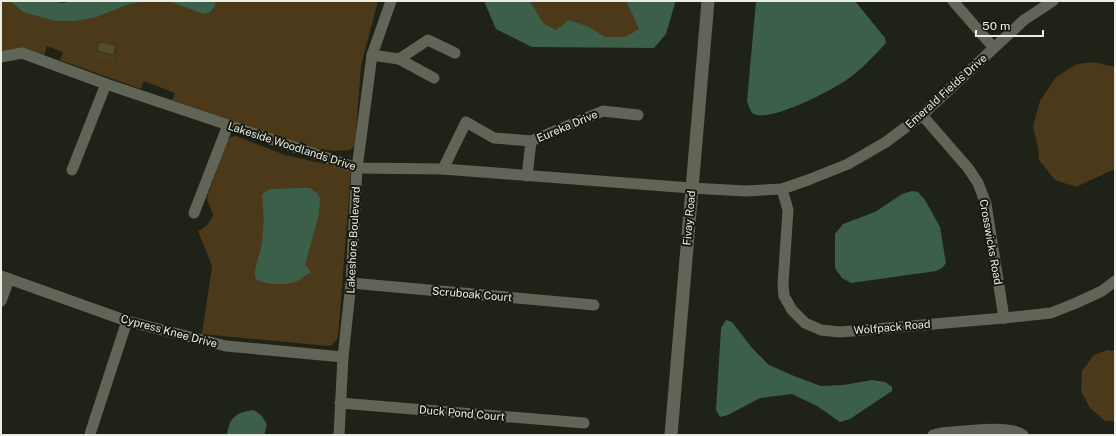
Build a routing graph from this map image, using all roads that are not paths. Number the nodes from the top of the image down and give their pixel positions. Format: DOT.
graph roads {
  1 [pos="390,1"];
  2 [pos="708,1"];
  3 [pos="953,1"];
  4 [pos="1053,1"];
  5 [pos="993,47"];
  6 [pos="455,53"];
  7 [pos="372,55"];
  8 [pos="1,57"];
  9 [pos="399,59"];
  10 [pos="434,78"];
  11 [pos="106,84"];
  12 [pos="638,115"];
  13 [pos="922,116"];
  14 [pos="228,125"];
  15 [pos="531,141"];
  16 [pos="357,168"];
  17 [pos="443,169"];
  18 [pos="72,170"];
  19 [pos="527,176"];
  20 [pos="691,188"];
  21 [pos="782,189"];
  22 [pos="194,213"];
  23 [pos="5,277"];
  24 [pos="1115,281"];
  25 [pos="351,283"];
  26 [pos="1,302"];
  27 [pos="594,305"];
  28 [pos="1004,318"];
  29 [pos="128,321"];
  30 [pos="343,357"];
  31 [pos="340,403"];
  32 [pos="584,423"];
  33 [pos="90,435"];
  34 [pos="339,435"];
  35 [pos="671,435"];
  36 [pos="933,435"];
  37 [pos="1023,435"];
  1 -- 7 [label="street, Lakeshore Boulevard"];
  2 -- 20 [label="street, Fivay Road"];
  3 -- 5 [label="street"];
  4 -- 5 [label="street, Emerald Fields Drive"];
  5 -- 13 [label="street, Emerald Fields Drive"];
  6 -- 9 [label="street"];
  7 -- 9 [label="street"];
  7 -- 16 [label="street, Lakeshore Boulevard"];
  8 -- 11 [label="street, Lakeside Woodlands Drive"];
  9 -- 10 [label="street"];
  11 -- 14 [label="street, Lakeside Woodlands Drive"];
  11 -- 18 [label="street"];
  12 -- 15 [label="street, Eureka Drive"];
  13 -- 21 [label="street, Emerald Fields Drive"];
  13 -- 28 [label="street, Crosswicks Road"];
  14 -- 16 [label="street, Lakeside Woodlands Drive"];
  14 -- 22 [label="street"];
  15 -- 17 [label="street"];
  15 -- 19 [label="street, Eureka Drive"];
  16 -- 17 [label="street, Lakeside Woodlands Drive"];
  16 -- 25 [label="street, Lakeshore Boulevard"];
  17 -- 19 [label="street, Lakeside Woodlands Drive"];
  19 -- 20 [label="street, Lakeside Woodlands Drive"];
  20 -- 21 [label="street, Emerald Fields Drive"];
  20 -- 35 [label="street, Fivay Road"];
  21 -- 28 [label="street, Wolfpack Road"];
  23 -- 26 [label="street"];
  23 -- 29 [label="street, Cypress Knee Drive"];
  24 -- 28 [label="street, Wolfpack Road"];
  25 -- 27 [label="street, Scruboak Court"];
  25 -- 30 [label="street, Lakeshore Boulevard"];
  29 -- 30 [label="street, Cypress Knee Drive"];
  29 -- 33 [label="street"];
  30 -- 31 [label="street, Lakeshore Boulevard"];
  31 -- 32 [label="street, Duck Pond Court"];
  31 -- 34 [label="street, Lakeshore Boulevard"];
  36 -- 37 [label="street"];
}
